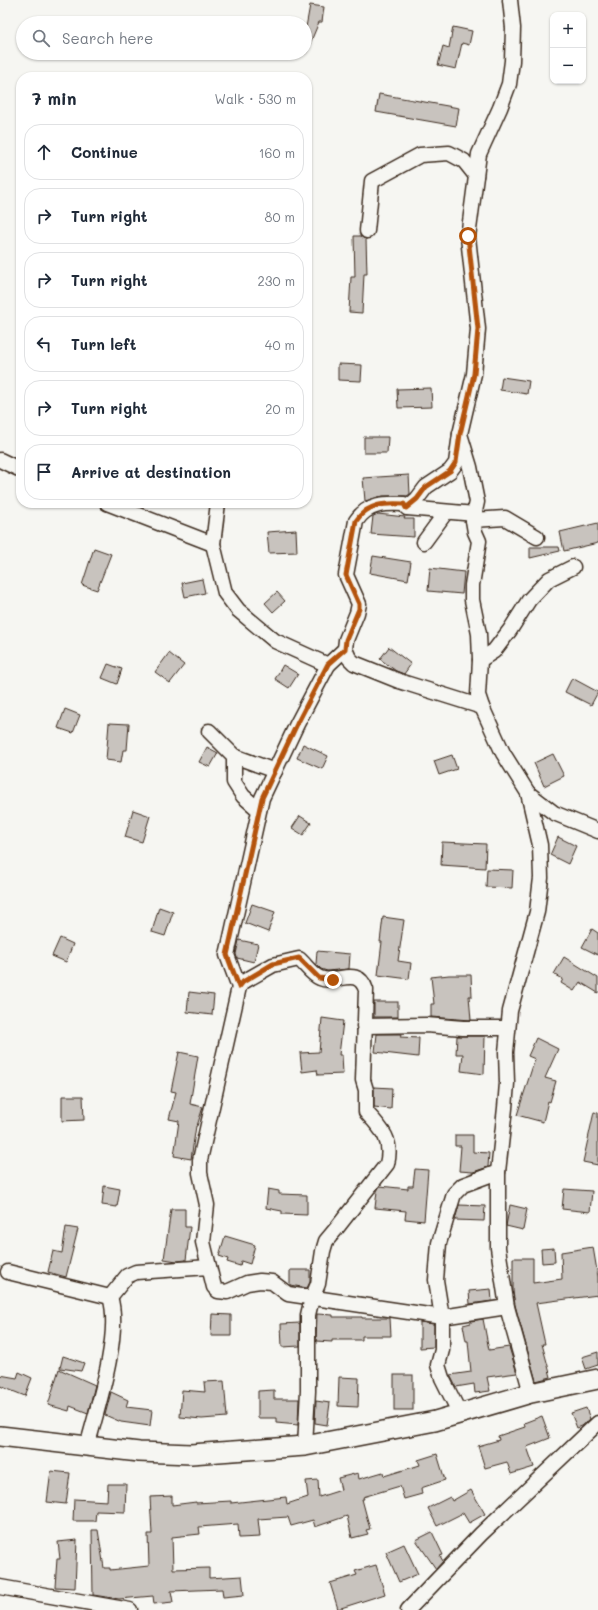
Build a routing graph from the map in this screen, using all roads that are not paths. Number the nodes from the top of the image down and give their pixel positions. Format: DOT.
graph roads {
  1 [pos="510,0"];
  2 [pos="476,176"];
  3 [pos="366,231"];
  4 [pos="460,434"];
  5 [pos="0,460"];
  6 [pos="16,468"];
  7 [pos="120,508"];
  8 [pos="217,508"];
  9 [pos="406,508"];
  10 [pos="446,512"];
  11 [pos="474,517"];
  12 [pos="537,537"];
  13 [pos="424,542"];
  14 [pos="213,544"];
  15 [pos="574,567"];
  16 [pos="345,649"];
  17 [pos="480,660"];
  18 [pos="328,664"];
  19 [pos="482,707"];
  20 [pos="209,731"];
  21 [pos="234,756"];
  22 [pos="275,771"];
  23 [pos="528,793"];
  24 [pos="259,810"];
  25 [pos="554,813"];
  26 [pos="534,822"];
  27 [pos="598,830"];
  28 [pos="239,987"];
  29 [pos="364,1026"];
  30 [pos="508,1028"];
  31 [pos="498,1172"];
  32 [pos="209,1267"];
  33 [pos="8,1272"];
  34 [pos="110,1297"];
  35 [pos="312,1298"];
  36 [pos="507,1307"];
  37 [pos="442,1317"];
  38 [pos="598,1378"];
  39 [pos="531,1393"];
  40 [pos="460,1414"];
  41 [pos="598,1423"];
  42 [pos="0,1436"];
  43 [pos="305,1446"];
  44 [pos="87,1447"];
  45 [pos="0,1587"];
  46 [pos="130,1610"];
  47 [pos="408,1610"];
  1 -- 2 [label="street"];
  2 -- 3 [label="street"];
  2 -- 4 [label="street"];
  4 -- 9 [label="street"];
  4 -- 11 [label="street"];
  5 -- 6 [label="street"];
  7 -- 14 [label="street"];
  8 -- 14 [label="street"];
  9 -- 10 [label="street"];
  9 -- 16 [label="street"];
  10 -- 11 [label="street"];
  10 -- 13 [label="street"];
  11 -- 12 [label="street"];
  11 -- 17 [label="street"];
  14 -- 18 [label="street"];
  15 -- 17 [label="street"];
  16 -- 18 [label="street"];
  16 -- 19 [label="street"];
  17 -- 19 [label="street"];
  18 -- 22 [label="street"];
  19 -- 23 [label="street"];
  20 -- 21 [label="street"];
  21 -- 22 [label="street"];
  21 -- 24 [label="street"];
  22 -- 24 [label="street"];
  23 -- 25 [label="street"];
  23 -- 26 [label="street"];
  24 -- 28 [label="street"];
  25 -- 26 [label="street"];
  25 -- 27 [label="street"];
  26 -- 30 [label="street"];
  28 -- 29 [label="street"];
  28 -- 32 [label="street"];
  29 -- 30 [label="street"];
  29 -- 35 [label="street"];
  30 -- 31 [label="street"];
  31 -- 36 [label="street"];
  31 -- 37 [label="street"];
  32 -- 34 [label="street"];
  32 -- 35 [label="street"];
  33 -- 34 [label="street"];
  34 -- 44 [label="street"];
  35 -- 37 [label="street"];
  35 -- 43 [label="street"];
  36 -- 37 [label="street"];
  36 -- 39 [label="street"];
  37 -- 40 [label="street"];
  38 -- 39 [label="street"];
  39 -- 40 [label="street"];
  40 -- 43 [label="street"];
  41 -- 47 [label="street"];
  42 -- 44 [label="street"];
  43 -- 44 [label="street"];
  45 -- 46 [label="street"];
}
